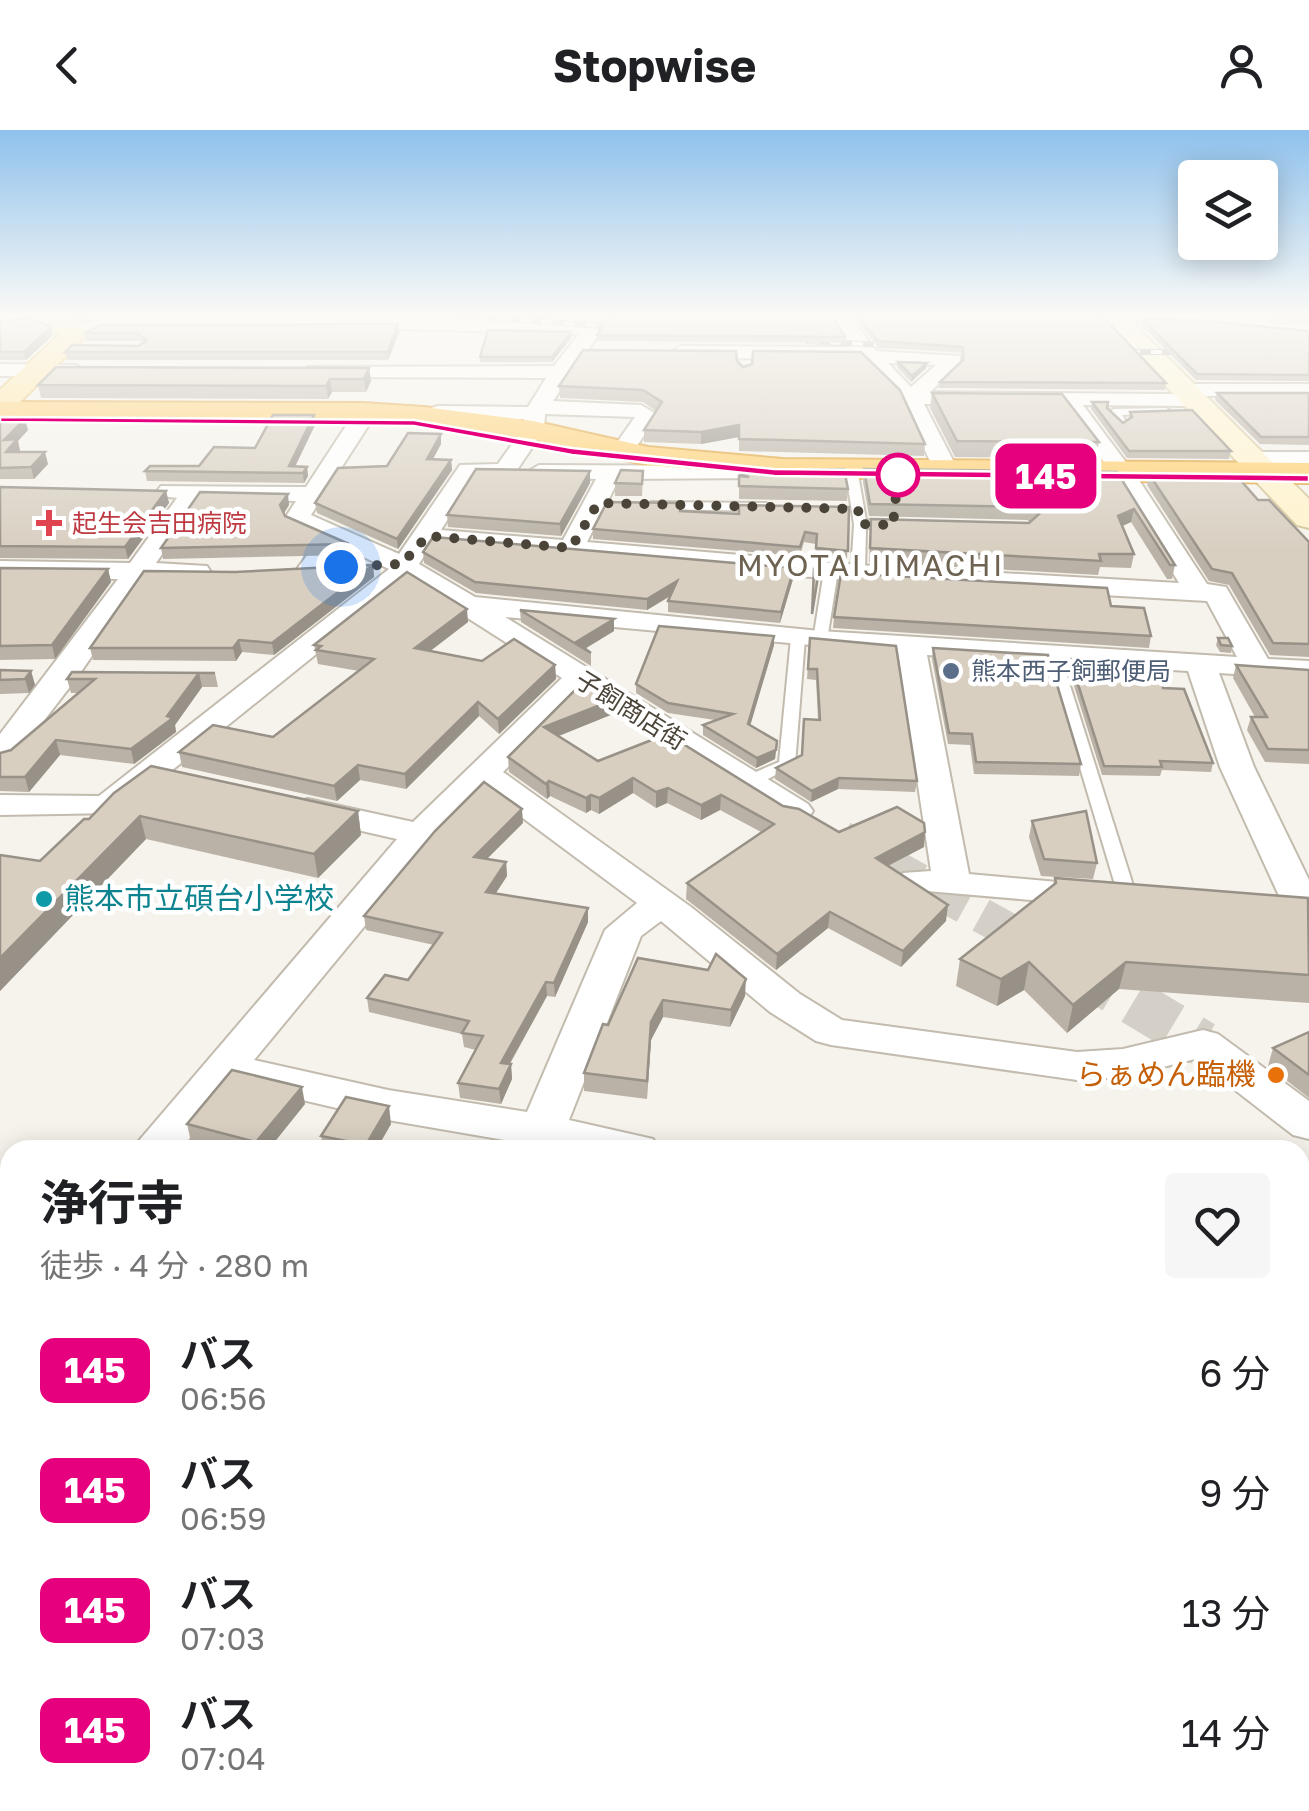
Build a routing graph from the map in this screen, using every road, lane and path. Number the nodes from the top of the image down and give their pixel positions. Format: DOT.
graph roads {
  1 [pos="373,393"];
  2 [pos="549,393"];
  3 [pos="908,393"];
  4 [pos="917,393"];
  5 [pos="1185,393"];
  6 [pos="1268,393"];
  7 [pos="912,398"];
  8 [pos="1068,399"];
  9 [pos="1191,400"];
  10 [pos="0,408"];
  11 [pos="362,416"];
  12 [pos="0,420"];
  13 [pos="533,423"];
  14 [pos="1122,423"];
  15 [pos="1309,458"];
  16 [pos="616,463"];
  17 [pos="946,470"];
  18 [pos="1261,470"];
  19 [pos="505,471"];
  20 [pos="774,473"];
  21 [pos="852,474"];
  22 [pos="1123,474"];
  23 [pos="1309,476"];
  24 [pos="136,490"];
  25 [pos="194,491"];
  26 [pos="311,494"];
  27 [pos="640,505"];
  28 [pos="779,508"];
  29 [pos="838,508"];
  30 [pos="858,509"];
  31 [pos="1309,518"];
  32 [pos="860,524"];
  33 [pos="916,526"];
  34 [pos="336,534"];
  35 [pos="427,536"];
  36 [pos="571,548"];
  37 [pos="402,564"];
  38 [pos="0,570"];
  39 [pos="138,571"];
  40 [pos="217,572"];
  41 [pos="845,572"];
  42 [pos="1198,592"];
  43 [pos="468,606"];
  44 [pos="809,639"];
  45 [pos="912,646"];
  46 [pos="1054,656"];
  47 [pos="1201,666"];
  48 [pos="1258,667"];
  49 [pos="1309,670"];
  50 [pos="32,672"];
  51 [pos="65,672"];
  52 [pos="103,673"];
  53 [pos="236,674"];
  54 [pos="275,674"];
  55 [pos="579,678"];
  56 [pos="0,756"];
  57 [pos="146,773"];
  58 [pos="483,773"];
  59 [pos="182,781"];
  60 [pos="748,782"];
  61 [pos="274,801"];
  62 [pos="0,805"];
  63 [pos="796,811"];
  64 [pos="421,834"];
  65 [pos="1128,898"];
  66 [pos="1168,900"];
  67 [pos="661,903"];
  68 [pos="1266,908"];
  69 [pos="1307,911"];
  70 [pos="224,1067"];
  71 [pos="1309,1124"];
  72 [pos="542,1130"];
  73 [pos="162,1140"];
  74 [pos="590,1140"];
  1 -- 11 [label="street"];
  2 -- 13 [label="street"];
  3 -- 7 [label="street"];
  4 -- 7 [label="street"];
  5 -- 9 [label="street"];
  6 -- 9 [label="street"];
  7 -- 8 [label="street"];
  7 -- 17 [label="street"];
  8 -- 9 [label="street"];
  8 -- 22 [label="street"];
  9 -- 14 [label="lane"];
  9 -- 18 [label="street"];
  10 -- 11 [label="highway"];
  11 -- 12 [label="highway"];
  11 -- 13 [label="highway"];
  11 -- 13 [label="highway"];
  11 -- 26 [label="street"];
  13 -- 16 [label="highway"];
  13 -- 16 [label="street"];
  13 -- 19 [label="street"];
  13 -- 20 [label="highway"];
  15 -- 18 [label="street"];
  16 -- 17 [label="highway"];
  16 -- 19 [label="street"];
  16 -- 20 [label="street"];
  16 -- 36 [label="street"];
  17 -- 22 [label="highway"];
  18 -- 22 [label="highway"];
  18 -- 23 [label="highway"];
  18 -- 31 [label="street"];
  19 -- 35 [label="street"];
  20 -- 21 [label="highway"];
  21 -- 22 [label="highway"];
  21 -- 30 [label="lane"];
  22 -- 42 [label="street"];
  24 -- 25 [label="street"];
  25 -- 26 [label="street"];
  25 -- 39 [label="street"];
  26 -- 34 [label="street, 子飼商店街"];
  27 -- 28 [label="lane"];
  29 -- 30 [label="lane"];
  30 -- 32 [label="lane"];
  32 -- 33 [label="lane"];
  32 -- 41 [label="lane"];
  34 -- 37 [label="street, 子飼商店街"];
  34 -- 37 [label="street"];
  35 -- 36 [label="street"];
  35 -- 37 [label="street"];
  36 -- 41 [label="street"];
  37 -- 43 [label="street, 子飼商店街"];
  37 -- 54 [label="street"];
  38 -- 39 [label="street"];
  39 -- 40 [label="street"];
  39 -- 51 [label="street"];
  41 -- 42 [label="street"];
  41 -- 44 [label="lane"];
  42 -- 48 [label="street"];
  43 -- 44 [label="street"];
  43 -- 55 [label="street, 子飼商店街"];
  44 -- 45 [label="street"];
  44 -- 60 [label="lane"];
  45 -- 46 [label="street"];
  45 -- 65 [label="street"];
  46 -- 47 [label="street"];
  46 -- 65 [label="lane"];
  47 -- 48 [label="street"];
  47 -- 69 [label="street"];
  48 -- 49 [label="street"];
  50 -- 51 [label="street"];
  51 -- 52 [label="street"];
  51 -- 56 [label="street"];
  53 -- 54 [label="street"];
  54 -- 57 [label="street"];
  55 -- 58 [label="street"];
  55 -- 60 [label="street, 子飼商店街"];
  57 -- 59 [label="street"];
  57 -- 62 [label="street"];
  58 -- 64 [label="street"];
  58 -- 67 [label="street"];
  60 -- 63 [label="street, 子飼商店街"];
  61 -- 64 [label="street"];
  64 -- 70 [label="street"];
  65 -- 66 [label="street"];
  67 -- 71 [label="street"];
  67 -- 72 [label="street"];
  68 -- 69 [label="street"];
  70 -- 72 [label="street"];
  70 -- 73 [label="street"];
  72 -- 74 [label="street"];
}
